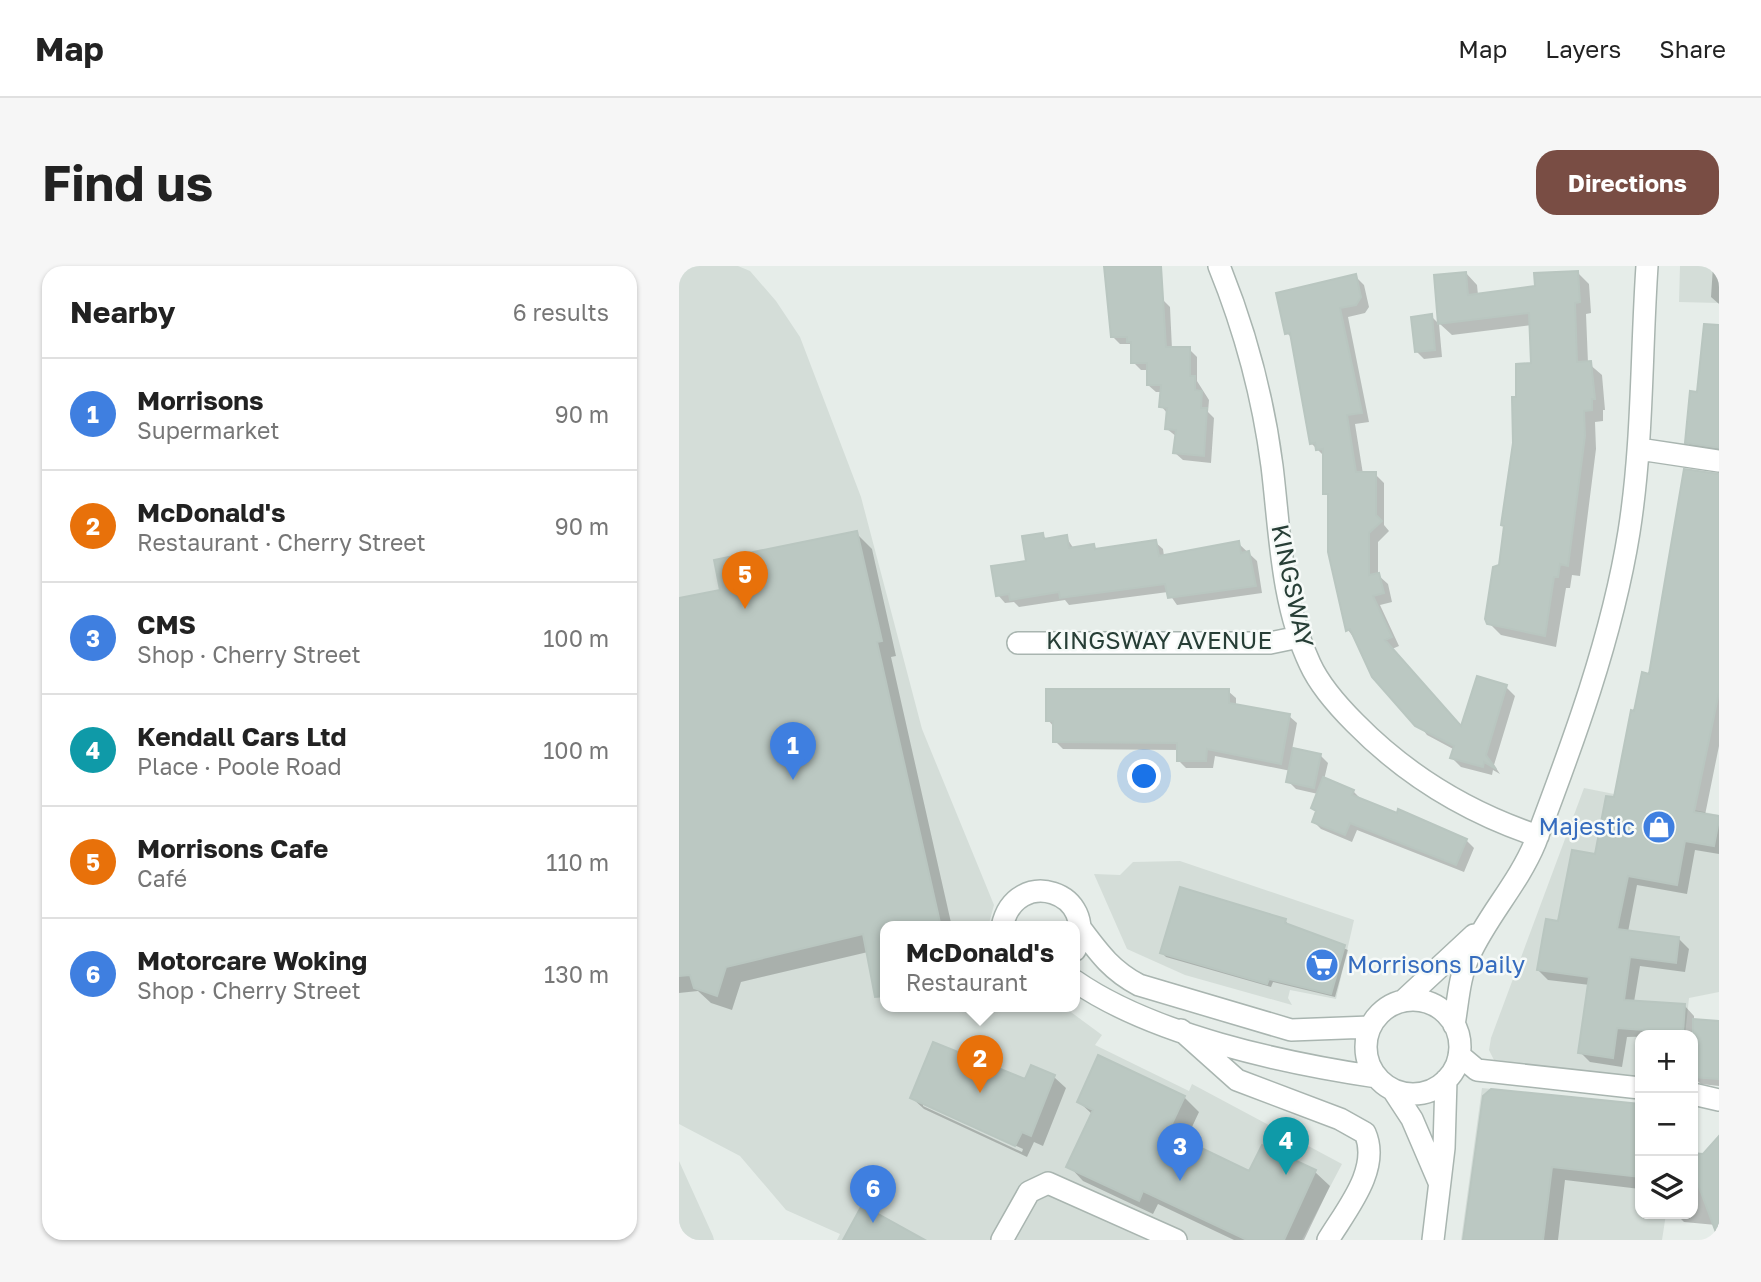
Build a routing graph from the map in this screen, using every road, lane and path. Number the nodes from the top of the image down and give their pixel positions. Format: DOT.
graph roads {
  1 [pos="1219,266"];
  2 [pos="1647,266"];
  3 [pos="1639,449"];
  4 [pos="1719,461"];
  5 [pos="1299,637"];
  6 [pos="1019,643"];
  7 [pos="1538,836"];
  8 [pos="1004,921"];
  9 [pos="1078,921"];
  10 [pos="1489,921"];
  11 [pos="1080,926"];
  12 [pos="1081,929"];
  13 [pos="1080,932"];
  14 [pos="1080,984"];
  15 [pos="1403,1001"];
  16 [pos="1454,1025"];
  17 [pos="1370,1027"];
  18 [pos="1181,1030"];
  19 [pos="1459,1055"];
  20 [pos="1445,1080"];
  21 [pos="1385,1083"];
  22 [pos="1635,1087"];
  23 [pos="1698,1095"];
  24 [pos="1719,1100"];
  25 [pos="1439,1182"];
  26 [pos="1002,1240"];
  27 [pos="1176,1240"];
  28 [pos="1328,1240"];
  29 [pos="1433,1240"];
  1 -- 5 [label="street, KINGSWAY"];
  2 -- 3 [label="street"];
  3 -- 4 [label="street"];
  3 -- 7 [label="street"];
  5 -- 6 [label="street, KINGSWAY AVENUE"];
  5 -- 7 [label="street, KINGSWAY"];
  7 -- 10 [label="street"];
  8 -- 9 [label="street"];
  10 -- 15 [label="street"];
  10 -- 16 [label="street"];
  11 -- 12 [label="street"];
  12 -- 13 [label="street"];
  12 -- 17 [label="street"];
  14 -- 18 [label="street"];
  15 -- 16 [label="street"];
  15 -- 17 [label="street"];
  16 -- 19 [label="street"];
  17 -- 21 [label="street"];
  18 -- 21 [label="street"];
  18 -- 28 [label="street"];
  19 -- 20 [label="street"];
  19 -- 22 [label="street"];
  20 -- 21 [label="street"];
  20 -- 25 [label="street"];
  21 -- 25 [label="street"];
  23 -- 24 [label="street"];
  25 -- 29 [label="street"];
  26 -- 27 [label="street"];
}
